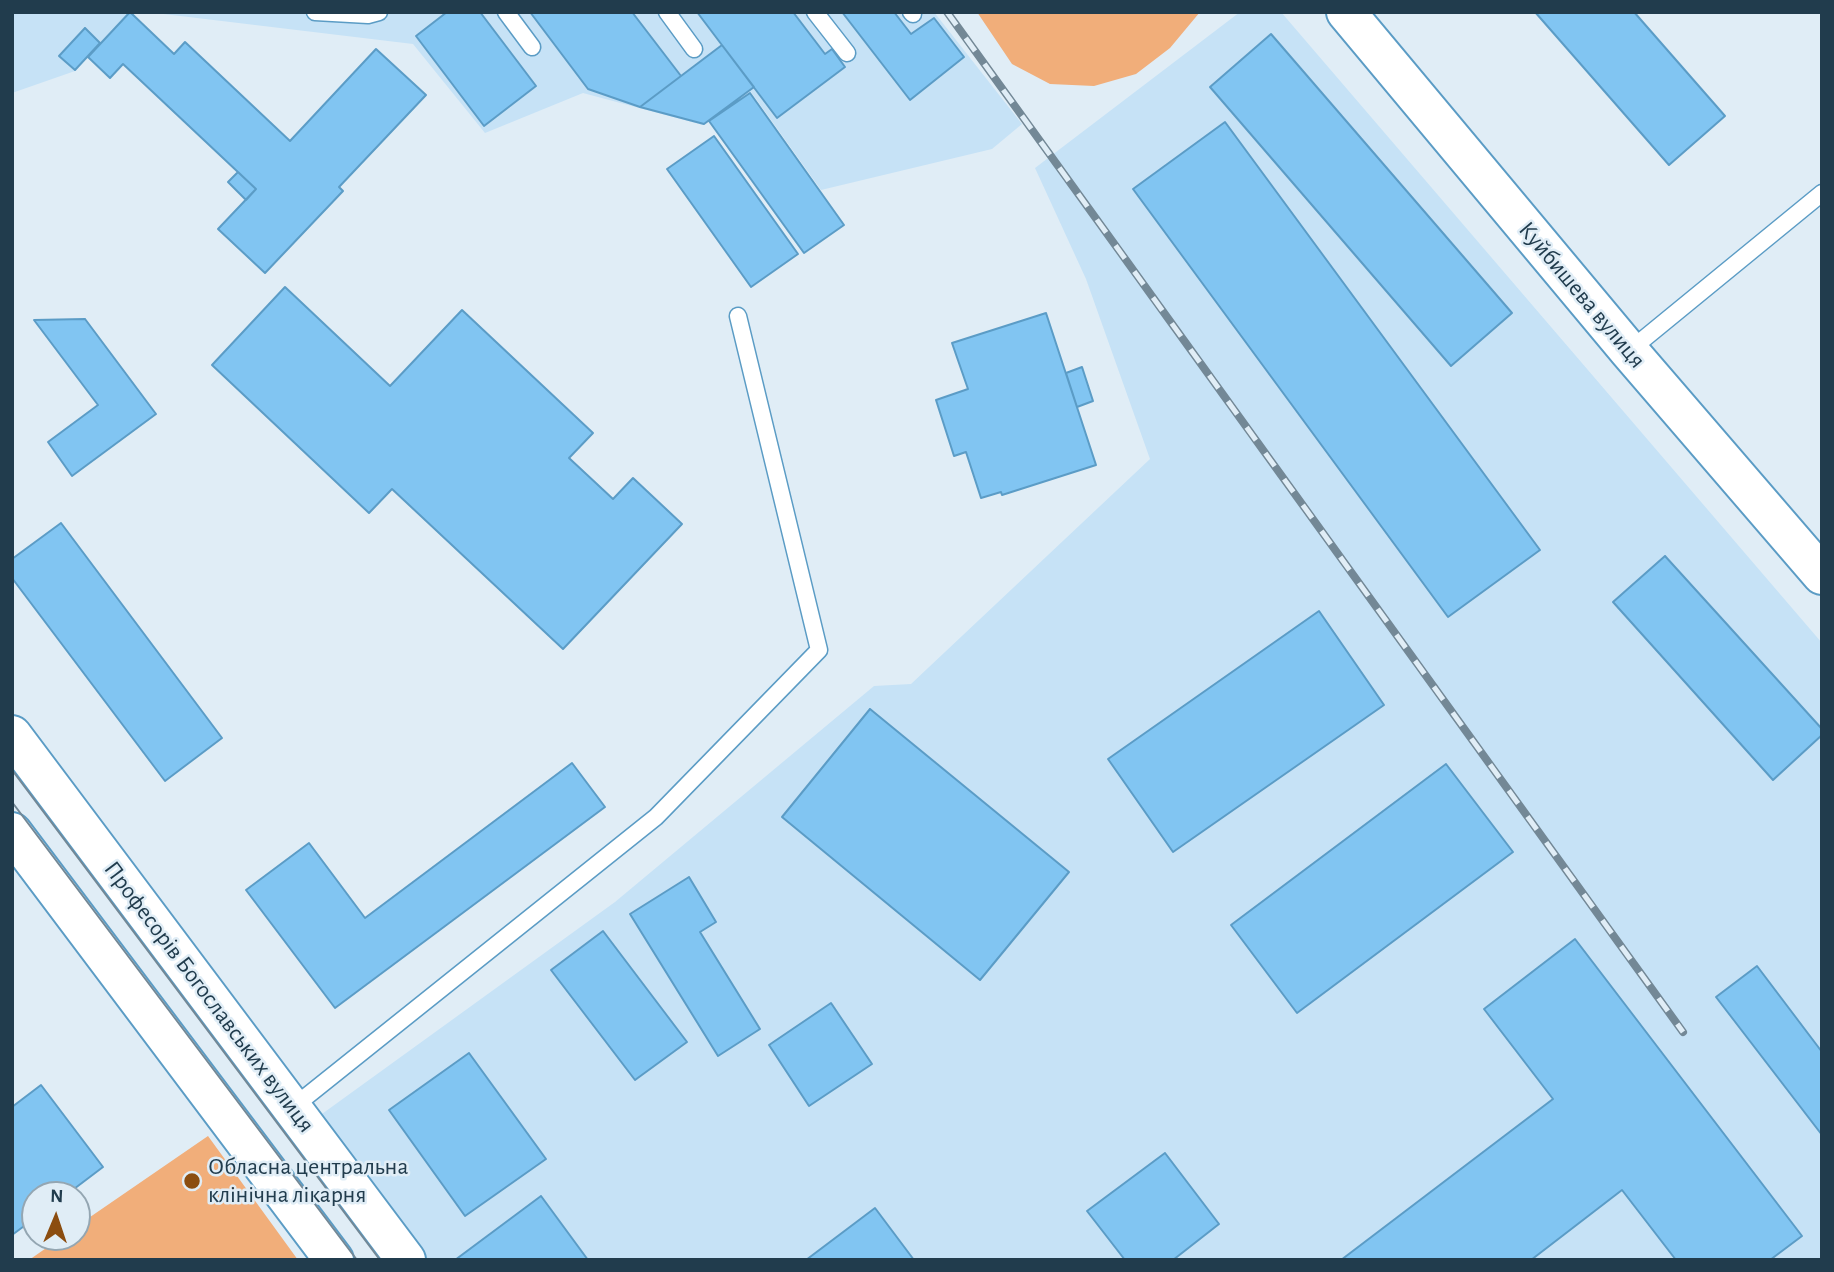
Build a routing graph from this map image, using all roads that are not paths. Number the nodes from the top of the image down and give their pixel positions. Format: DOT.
graph roads {
  1 [pos="315,12"];
  2 [pos="379,12"];
  3 [pos="506,12"];
  4 [pos="667,12"];
  5 [pos="816,12"];
  6 [pos="1346,12"];
  7 [pos="532,47"];
  8 [pos="694,48"];
  9 [pos="847,53"];
  10 [pos="1822,193"];
  11 [pos="738,316"];
  12 [pos="1629,351"];
  13 [pos="1822,575"];
  14 [pos="12,735"];
  15 [pos="12,832"];
  16 [pos="292,1108"];
  17 [pos="334,1260"];
  18 [pos="406,1260"];
  1 -- 2 [label="lane"];
  3 -- 7 [label="lane"];
  4 -- 8 [label="lane"];
  5 -- 9 [label="lane"];
  6 -- 12 [label="street, Куйбишева вулиця"];
  10 -- 12 [label="lane"];
  11 -- 16 [label="lane"];
  12 -- 13 [label="street, Куйбишева вулиця"];
  14 -- 16 [label="street, Професорів Богославських вулиця"];
  15 -- 17 [label="street"];
  16 -- 18 [label="street, Професорів Богославських вулиця"];
}
